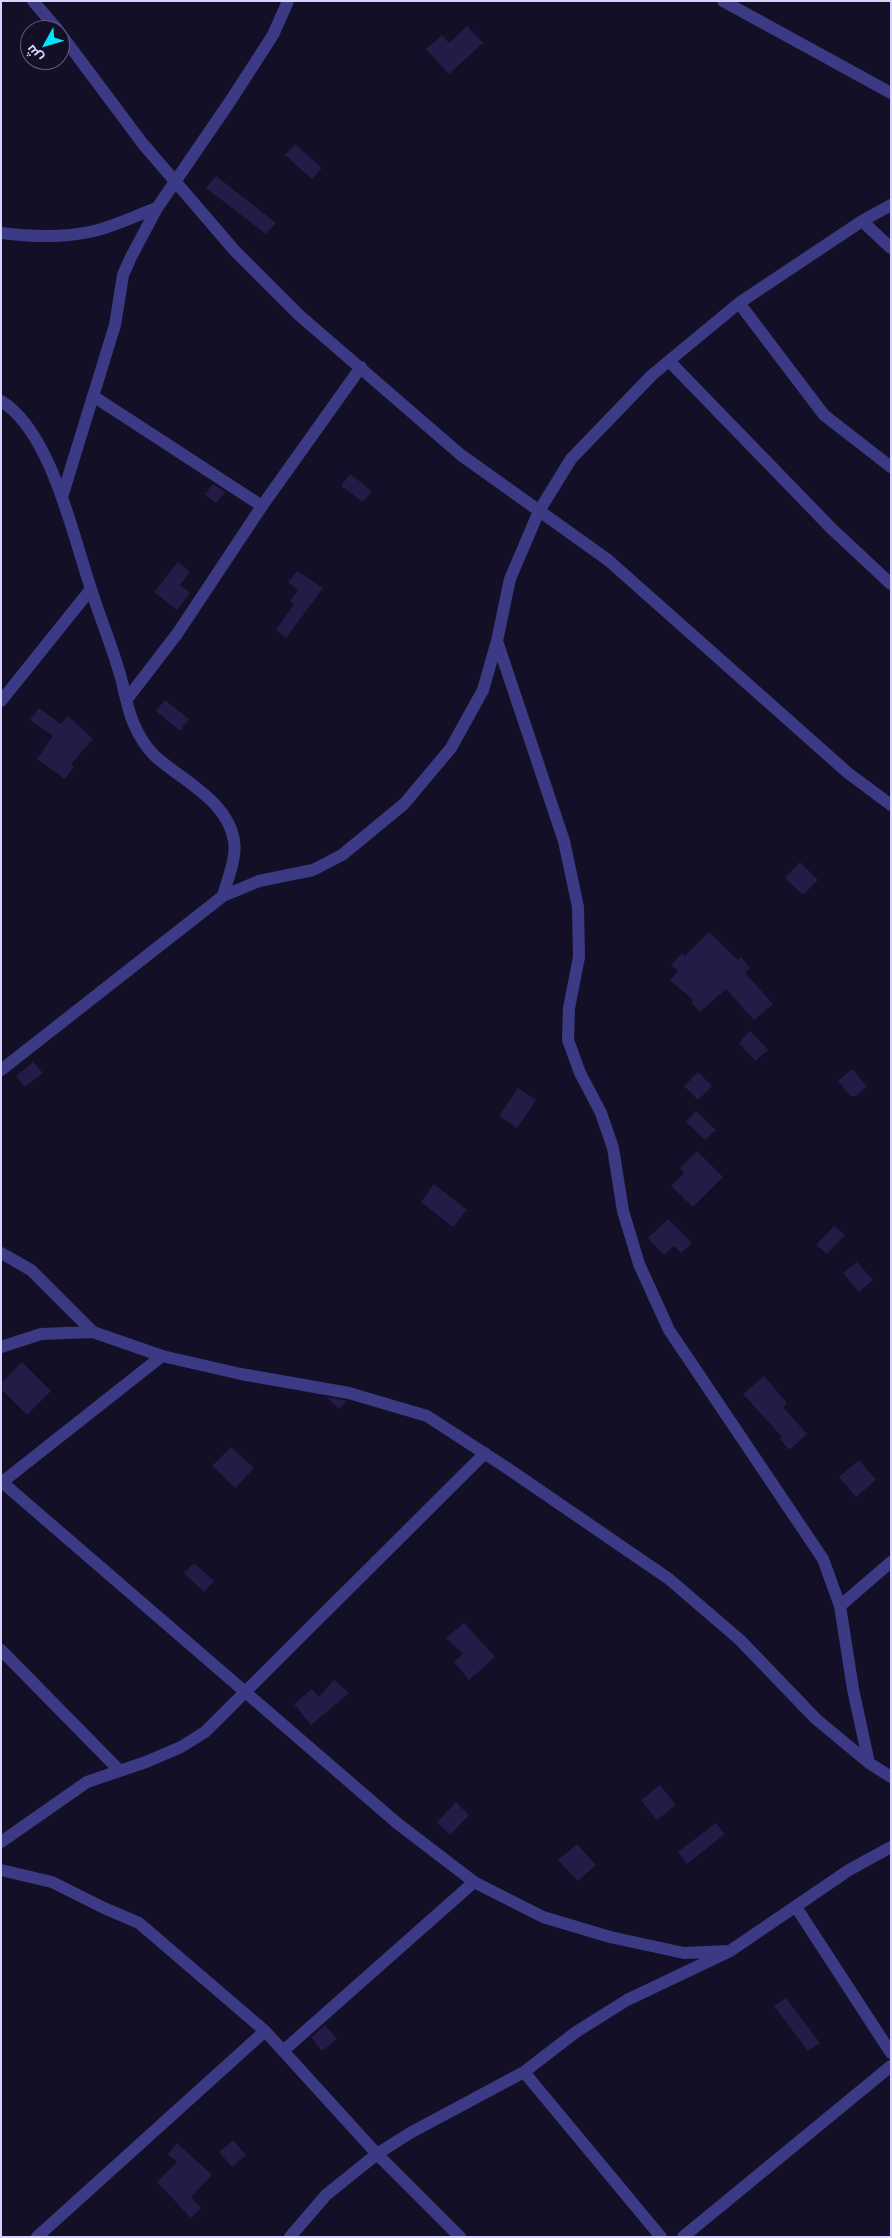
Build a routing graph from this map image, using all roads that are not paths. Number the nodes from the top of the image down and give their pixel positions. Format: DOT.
graph roads {
  1 [pos="33,1"];
  2 [pos="288,1"];
  3 [pos="723,1"];
  4 [pos="49,20"];
  5 [pos="70,46"];
  6 [pos="891,93"];
  7 [pos="175,181"];
  8 [pos="891,205"];
  9 [pos="157,208"];
  10 [pos="862,221"];
  11 [pos="1,233"];
  12 [pos="891,248"];
  13 [pos="739,302"];
  14 [pos="669,360"];
  15 [pos="360,367"];
  16 [pos="93,396"];
  17 [pos="1,401"];
  18 [pos="891,466"];
  19 [pos="62,497"];
  20 [pos="262,506"];
  21 [pos="539,511"];
  22 [pos="891,584"];
  23 [pos="91,589"];
  24 [pos="497,642"];
  25 [pos="127,699"];
  26 [pos="1,701"];
  27 [pos="891,805"];
  28 [pos="223,896"];
  29 [pos="1,1070"];
  30 [pos="1,1253"];
  31 [pos="93,1332"];
  32 [pos="1,1347"];
  33 [pos="162,1356"];
  34 [pos="484,1453"];
  35 [pos="2,1483"];
  36 [pos="891,1562"];
  37 [pos="840,1606"];
  38 [pos="1,1650"];
  39 [pos="245,1692"];
  40 [pos="868,1763"];
  41 [pos="119,1770"];
  42 [pos="891,1777"];
  43 [pos="1,1842"];
  44 [pos="891,1846"];
  45 [pos="1,1870"];
  46 [pos="474,1882"];
  47 [pos="796,1906"];
  48 [pos="730,1951"];
  49 [pos="265,2032"];
  50 [pos="283,2051"];
  51 [pos="891,2053"];
  52 [pos="891,2066"];
  53 [pos="524,2072"];
  54 [pos="377,2154"];
  55 [pos="37,2237"];
  56 [pos="290,2237"];
  57 [pos="460,2237"];
  58 [pos="661,2237"];
  59 [pos="683,2237"];
  1 -- 4 [label="street"];
  2 -- 7 [label="street"];
  3 -- 6 [label="street"];
  5 -- 7 [label="street"];
  7 -- 9 [label="street"];
  7 -- 15 [label="street"];
  8 -- 10 [label="street"];
  9 -- 11 [label="street"];
  9 -- 16 [label="street"];
  10 -- 12 [label="street"];
  10 -- 13 [label="street"];
  13 -- 14 [label="street"];
  13 -- 18 [label="street"];
  14 -- 21 [label="street"];
  14 -- 22 [label="street"];
  15 -- 20 [label="street"];
  15 -- 21 [label="street"];
  16 -- 19 [label="street"];
  16 -- 20 [label="street"];
  17 -- 19 [label="street"];
  19 -- 23 [label="street"];
  20 -- 25 [label="street"];
  21 -- 24 [label="street"];
  21 -- 27 [label="street"];
  23 -- 25 [label="street"];
  23 -- 26 [label="street"];
  24 -- 28 [label="street"];
  24 -- 37 [label="street"];
  25 -- 28 [label="street"];
  28 -- 29 [label="street"];
  30 -- 31 [label="street"];
  31 -- 32 [label="street"];
  31 -- 33 [label="street"];
  33 -- 34 [label="street"];
  33 -- 35 [label="street"];
  34 -- 39 [label="street"];
  34 -- 40 [label="street"];
  35 -- 39 [label="street"];
  36 -- 37 [label="street"];
  37 -- 40 [label="street"];
  38 -- 41 [label="street"];
  39 -- 41 [label="street"];
  39 -- 46 [label="street"];
  40 -- 42 [label="street"];
  41 -- 43 [label="street"];
  44 -- 47 [label="street"];
  45 -- 49 [label="street"];
  46 -- 48 [label="street"];
  46 -- 50 [label="street"];
  47 -- 48 [label="street"];
  47 -- 51 [label="street"];
  48 -- 53 [label="street"];
  49 -- 50 [label="street"];
  49 -- 55 [label="street"];
  50 -- 54 [label="street"];
  52 -- 59 [label="street"];
  53 -- 54 [label="street"];
  53 -- 58 [label="street"];
  54 -- 56 [label="street"];
  54 -- 57 [label="street"];
}
